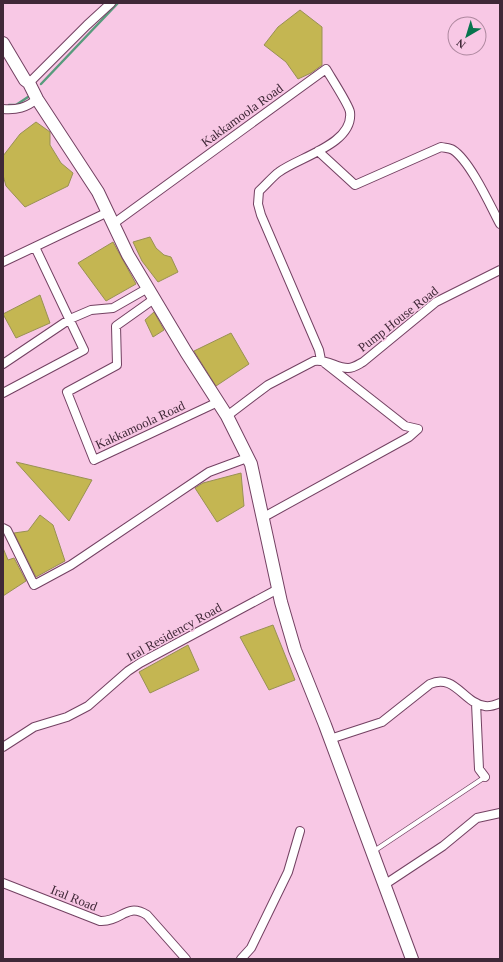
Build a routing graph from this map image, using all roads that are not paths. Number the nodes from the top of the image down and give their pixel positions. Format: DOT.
graph roads {
  1 [pos="111,3"];
  2 [pos="3,43"];
  3 [pos="29,83"];
  4 [pos="38,99"];
  5 [pos="3,109"];
  6 [pos="318,151"];
  7 [pos="108,212"];
  8 [pos="113,224"];
  9 [pos="500,224"];
  10 [pos="35,247"];
  11 [pos="3,262"];
  12 [pos="500,270"];
  13 [pos="148,288"];
  14 [pos="154,299"];
  15 [pos="70,319"];
  16 [pos="321,360"];
  17 [pos="3,364"];
  18 [pos="3,393"];
  19 [pos="218,402"];
  20 [pos="228,416"];
  21 [pos="247,458"];
  22 [pos="262,518"];
  23 [pos="3,528"];
  24 [pos="278,589"];
  25 [pos="476,703"];
  26 [pos="500,703"];
  27 [pos="330,739"];
  28 [pos="3,747"];
  29 [pos="485,777"];
  30 [pos="500,813"];
  31 [pos="300,832"];
  32 [pos="372,853"];
  33 [pos="3,883"];
  34 [pos="384,884"];
  35 [pos="186,959"];
  36 [pos="242,959"];
  37 [pos="412,959"];
  1 -- 3 [label="street"];
  2 -- 3 [label="main road"];
  3 -- 4 [label="main road"];
  4 -- 5 [label="street"];
  4 -- 7 [label="main road"];
  6 -- 8 [label="street, Kakkamoola Road"];
  6 -- 9 [label="street"];
  6 -- 16 [label="street"];
  7 -- 8 [label="main road"];
  7 -- 10 [label="street"];
  8 -- 13 [label="main road"];
  10 -- 11 [label="street"];
  10 -- 15 [label="street"];
  12 -- 16 [label="street, Pump House Road"];
  13 -- 14 [label="main road"];
  13 -- 15 [label="street"];
  14 -- 19 [label="main road"];
  14 -- 19 [label="street, Kakkamoola Road"];
  15 -- 17 [label="street"];
  15 -- 18 [label="street"];
  16 -- 20 [label="street"];
  16 -- 22 [label="street"];
  19 -- 20 [label="main road"];
  20 -- 21 [label="main road"];
  21 -- 22 [label="main road"];
  21 -- 23 [label="street"];
  22 -- 24 [label="main road"];
  24 -- 27 [label="main road"];
  24 -- 28 [label="street, Iral Residency Road"];
  25 -- 26 [label="street"];
  25 -- 27 [label="street"];
  25 -- 29 [label="street"];
  27 -- 32 [label="main road"];
  29 -- 32 [label="lane"];
  30 -- 34 [label="street"];
  31 -- 36 [label="street"];
  32 -- 34 [label="main road"];
  33 -- 35 [label="street, Iral Road"];
  34 -- 37 [label="main road"];
}
